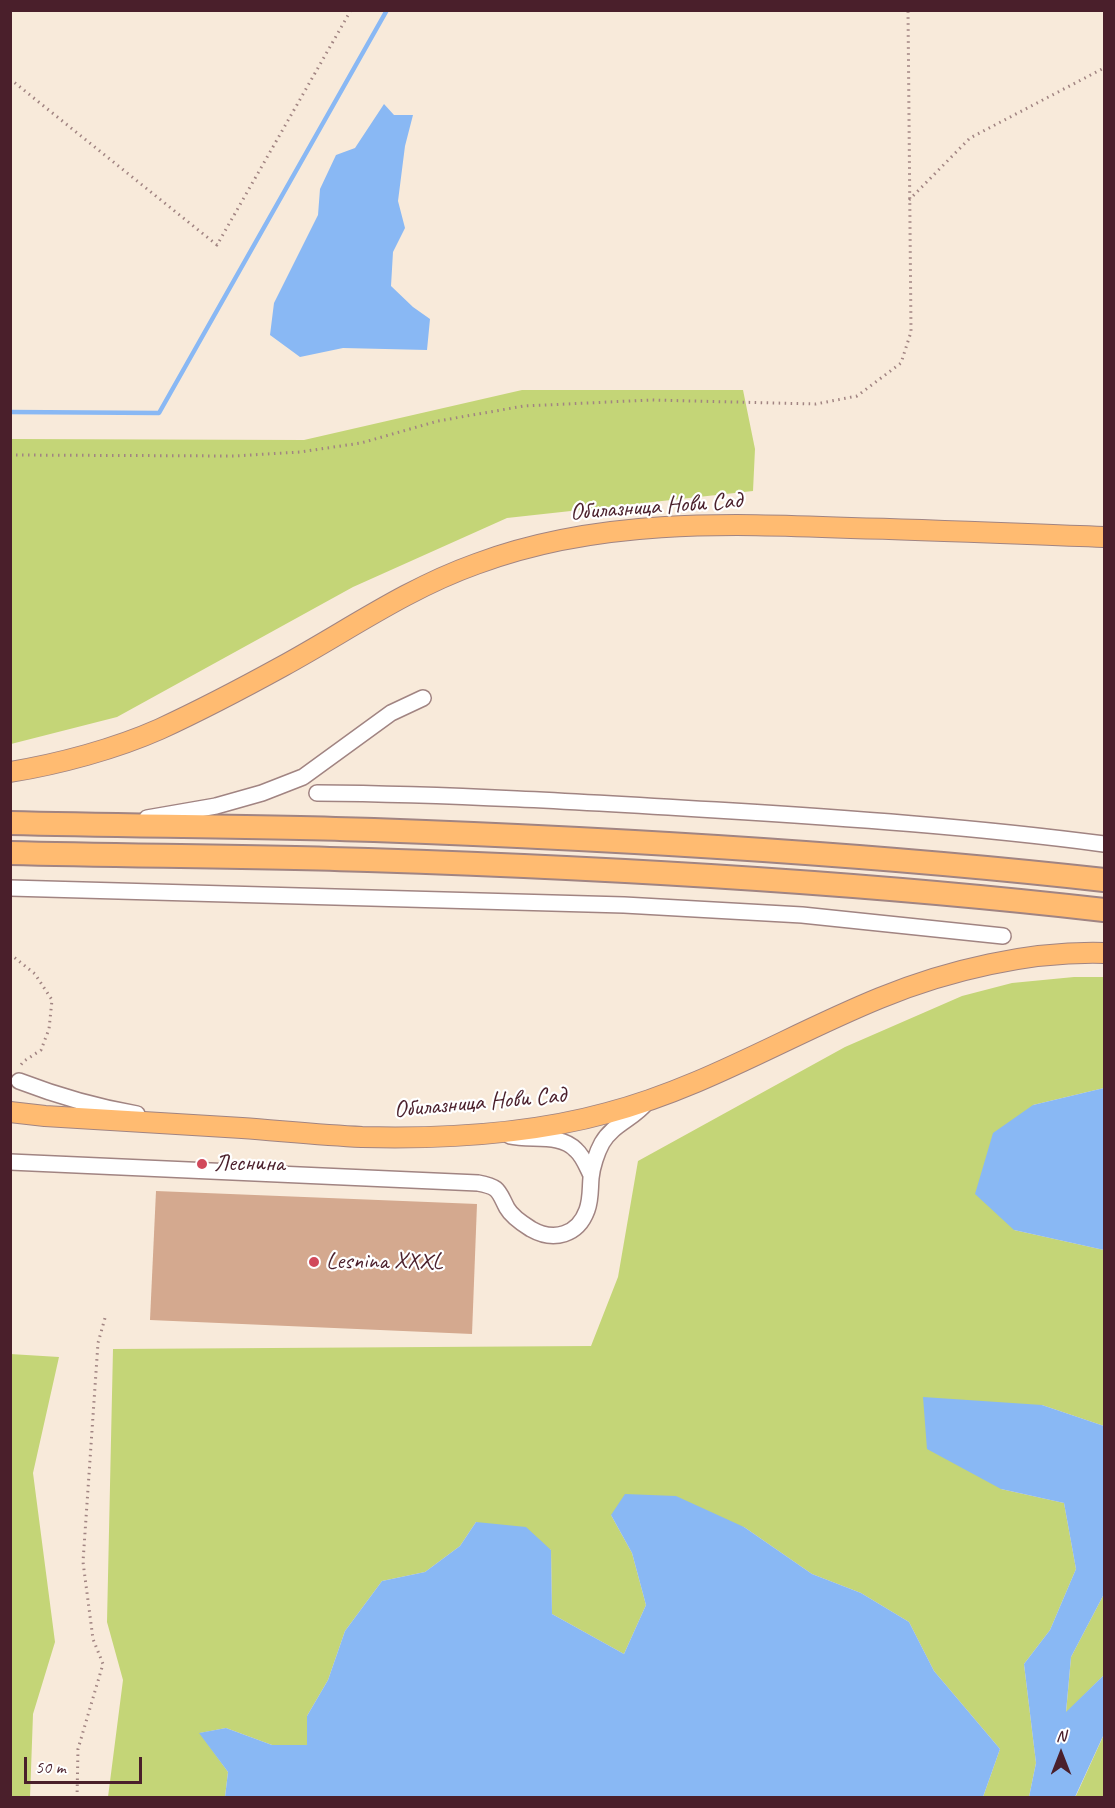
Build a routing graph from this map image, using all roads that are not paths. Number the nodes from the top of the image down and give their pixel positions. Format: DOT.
graph roads {
  1 [pos="1104,537"];
  2 [pos="423,698"];
  3 [pos="10,772"];
  4 [pos="317,793"];
  5 [pos="10,824"];
  6 [pos="102,825"];
  7 [pos="1104,844"];
  8 [pos="10,853"];
  9 [pos="1104,880"];
  10 [pos="10,888"];
  11 [pos="1104,910"];
  12 [pos="1003,936"];
  13 [pos="1104,953"];
  14 [pos="19,1081"];
  15 [pos="648,1101"];
  16 [pos="10,1112"];
  17 [pos="233,1128"];
  18 [pos="500,1131"];
  19 [pos="10,1162"];
  20 [pos="591,1175"];
  1 -- 3 [label="main road, Обилазница Нови Сад"];
  2 -- 6 [label="lane"];
  4 -- 7 [label="lane"];
  5 -- 6 [label="highway"];
  6 -- 9 [label="highway"];
  8 -- 11 [label="highway"];
  10 -- 12 [label="lane"];
  13 -- 15 [label="main road, Обилазница Нови Сад"];
  14 -- 17 [label="lane"];
  15 -- 18 [label="main road, Обилазница Нови Сад"];
  15 -- 20 [label="lane"];
  16 -- 17 [label="main road, Обилазница Нови Сад"];
  17 -- 18 [label="main road, Обилазница Нови Сад"];
  18 -- 20 [label="lane"];
  19 -- 20 [label="lane"];
}
